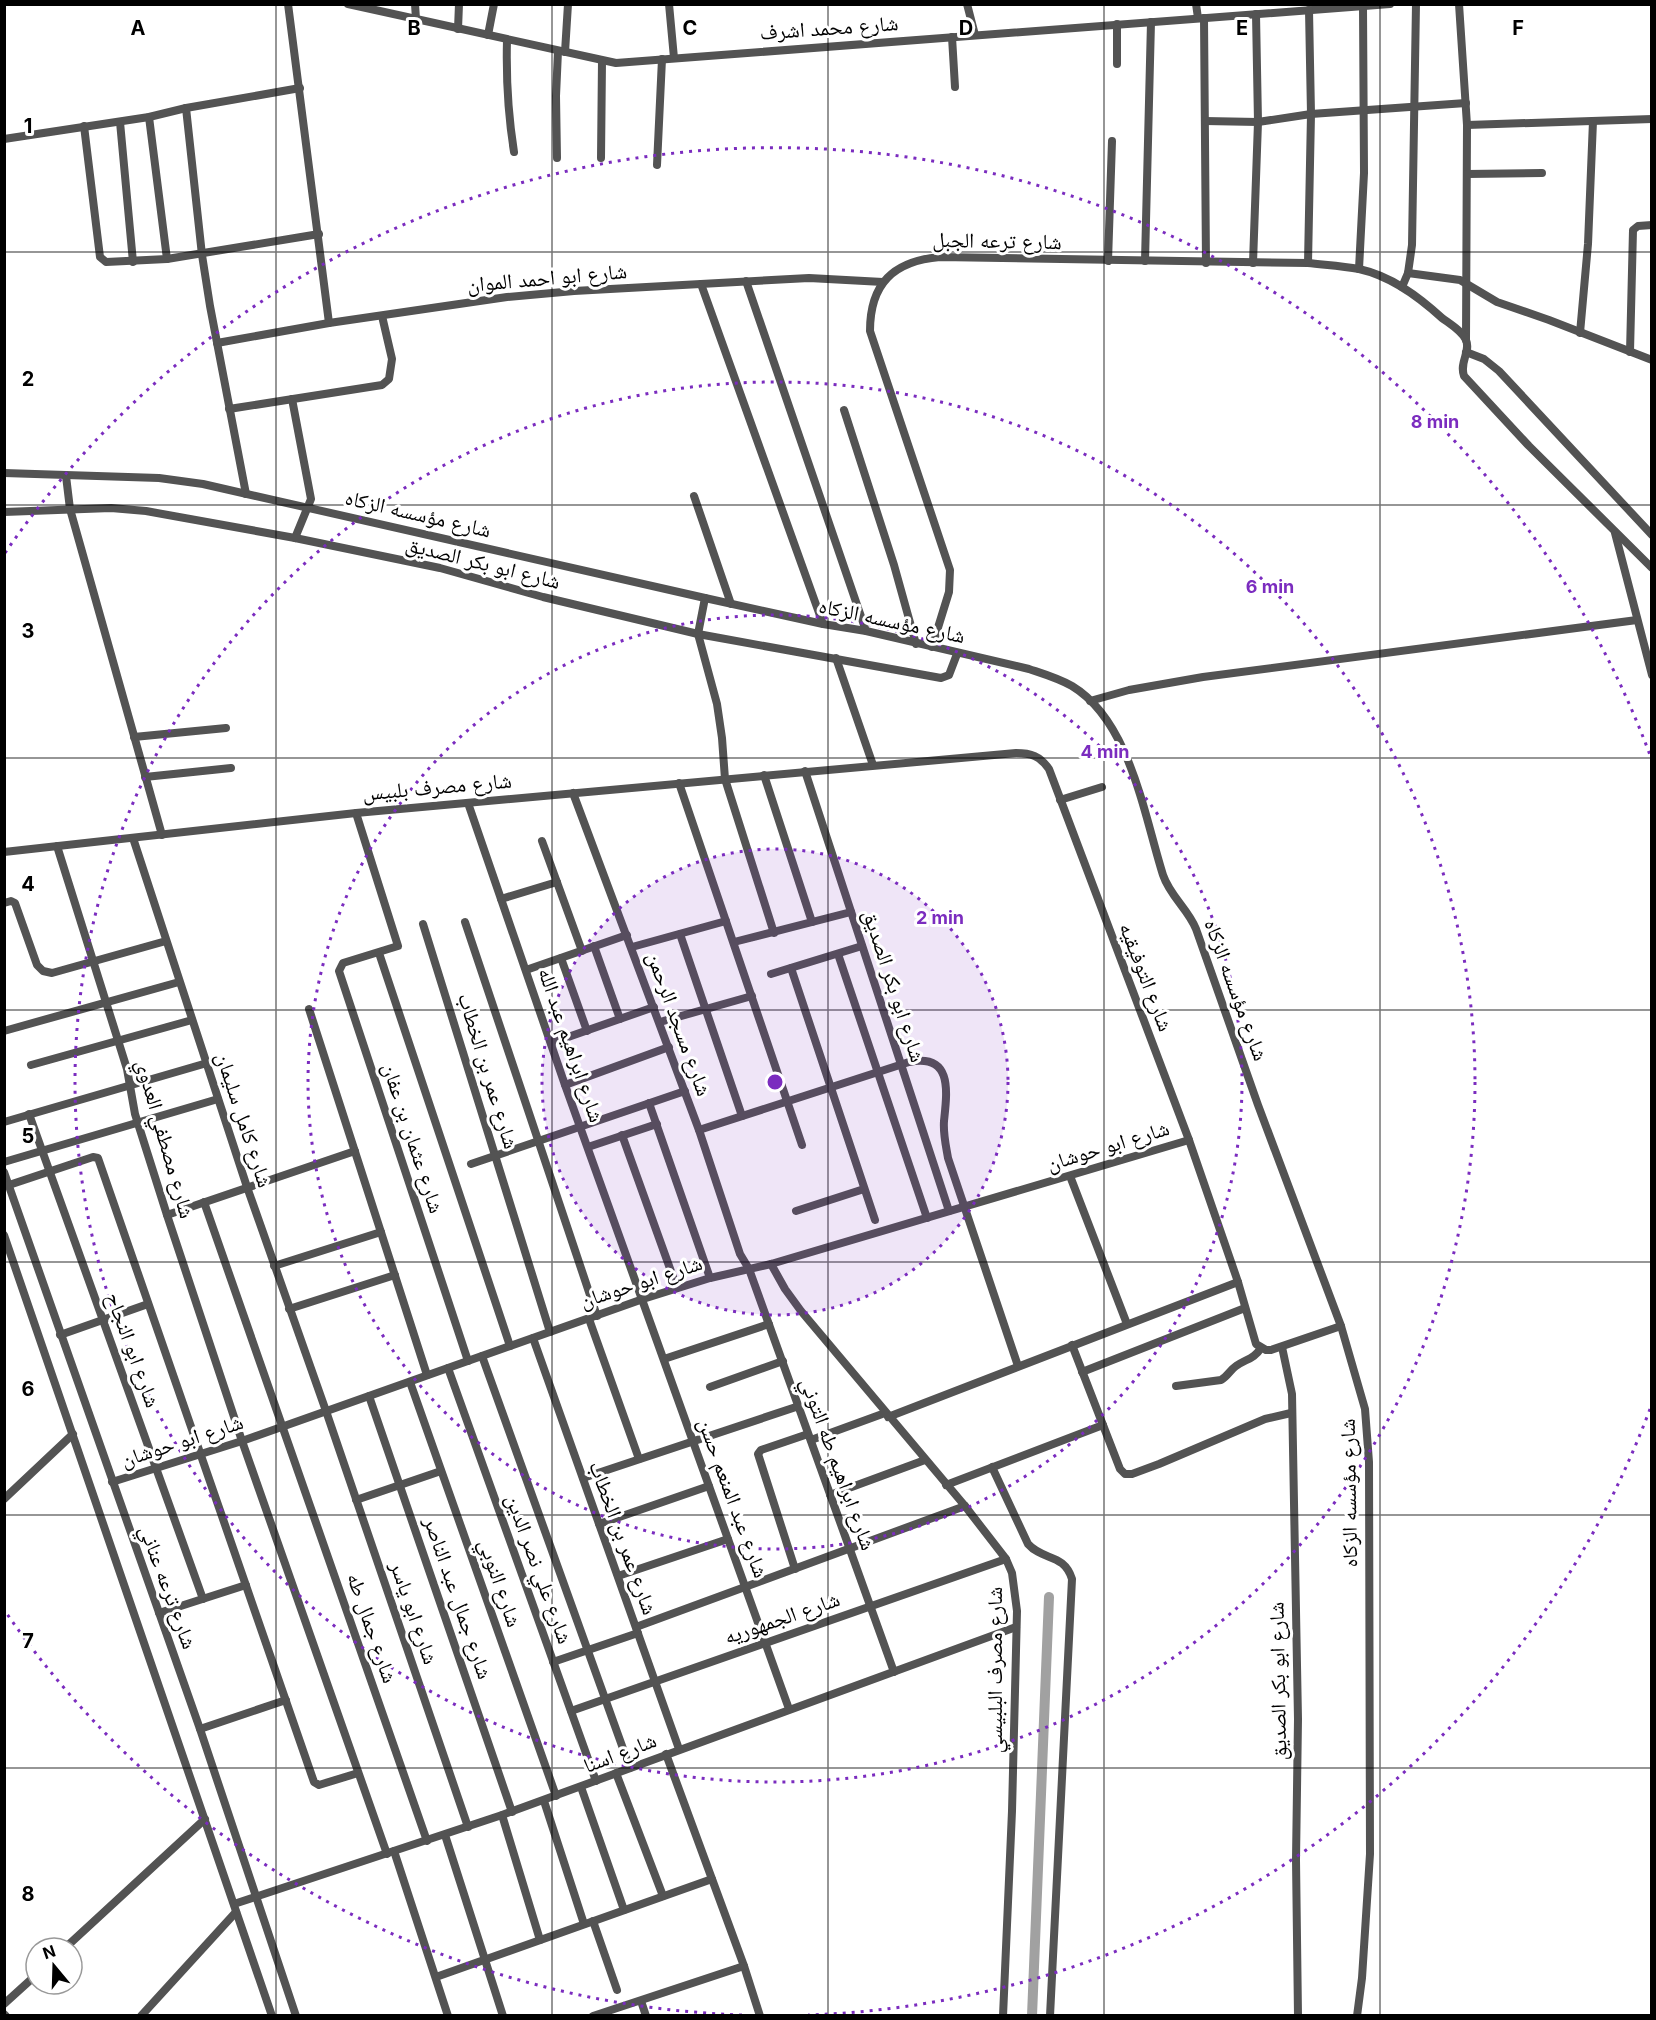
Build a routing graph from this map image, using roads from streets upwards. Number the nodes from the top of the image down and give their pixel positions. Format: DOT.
graph roads {
  1 [pos="288,4"];
  2 [pos="348,4"];
  3 [pos="415,4"];
  4 [pos="459,4"];
  5 [pos="494,4"];
  6 [pos="568,4"];
  7 [pos="669,4"];
  8 [pos="968,4"];
  9 [pos="1196,4"];
  10 [pos="1390,4"];
  11 [pos="1416,4"];
  12 [pos="1459,4"];
  13 [pos="1364,7"];
  14 [pos="1277,9"];
  15 [pos="1309,10"];
  16 [pos="1256,14"];
  17 [pos="1201,18"];
  18 [pos="416,19"];
  19 [pos="1151,22"];
  20 [pos="1117,24"];
  21 [pos="458,29"];
  22 [pos="488,35"];
  23 [pos="975,35"];
  24 [pos="952,37"];
  25 [pos="507,40"];
  26 [pos="561,52"];
  27 [pos="674,58"];
  28 [pos="662,59"];
  29 [pos="602,61"];
  30 [pos="1117,64"];
  31 [pos="955,87"];
  32 [pos="300,88"];
  33 [pos="1466,103"];
  34 [pos="1416,106"];
  35 [pos="186,108"];
  36 [pos="1364,111"];
  37 [pos="1311,114"];
  38 [pos="149,117"];
  39 [pos="1652,119"];
  40 [pos="1205,121"];
  41 [pos="1593,121"];
  42 [pos="120,122"];
  43 [pos="1258,122"];
  44 [pos="1467,125"];
  45 [pos="84,126"];
  46 [pos="4,139"];
  47 [pos="1112,141"];
  48 [pos="514,152"];
  49 [pos="557,158"];
  50 [pos="601,158"];
  51 [pos="657,165"];
  52 [pos="1542,172"];
  53 [pos="1467,174"];
  54 [pos="1652,225"];
  55 [pos="318,234"];
  56 [pos="202,255"];
  57 [pos="167,259"];
  58 [pos="1108,261"];
  59 [pos="1145,261"];
  60 [pos="133,262"];
  61 [pos="1253,262"];
  62 [pos="1206,263"];
  63 [pos="1308,263"];
  64 [pos="1359,269"];
  65 [pos="1408,273"];
  66 [pos="746,281"];
  67 [pos="883,282"];
  68 [pos="1466,282"];
  69 [pos="701,284"];
  70 [pos="1402,287"];
  71 [pos="382,316"];
  72 [pos="329,323"];
  73 [pos="1580,333"];
  74 [pos="1466,340"];
  75 [pos="218,343"];
  76 [pos="1466,352"];
  77 [pos="1630,352"];
  78 [pos="1652,360"];
  79 [pos="292,399"];
  80 [pos="229,408"];
  81 [pos="844,410"];
  82 [pos="4,473"];
  83 [pos="66,476"];
  84 [pos="246,494"];
  85 [pos="694,496"];
  86 [pos="308,507"];
  87 [pos="70,509"];
  88 [pos="4,512"];
  89 [pos="1615,532"];
  90 [pos="1652,535"];
  91 [pos="294,538"];
  92 [pos="1652,568"];
  93 [pos="705,598"];
  94 [pos="732,604"];
  95 [pos="1638,620"];
  96 [pos="824,624"];
  97 [pos="866,632"];
  98 [pos="698,633"];
  99 [pos="916,644"];
  100 [pos="932,647"];
  101 [pos="953,652"];
  102 [pos="836,658"];
  103 [pos="1652,675"];
  104 [pos="1090,700"];
  105 [pos="226,728"];
  106 [pos="134,737"];
  107 [pos="873,765"];
  108 [pos="231,768"];
  109 [pos="805,771"];
  110 [pos="764,775"];
  111 [pos="145,777"];
  112 [pos="725,779"];
  113 [pos="680,783"];
  114 [pos="1102,787"];
  115 [pos="573,793"];
  116 [pos="1060,800"];
  117 [pos="468,802"];
  118 [pos="356,813"];
  119 [pos="162,835"];
  120 [pos="133,838"];
  121 [pos="542,841"];
  122 [pos="57,846"];
  123 [pos="4,852"];
  124 [pos="557,882"];
  125 [pos="501,899"];
  126 [pos="4,903"];
  127 [pos="851,912"];
  128 [pos="726,921"];
  129 [pos="465,922"];
  130 [pos="812,922"];
  131 [pos="423,924"];
  132 [pos="774,933"];
  133 [pos="680,934"];
  134 [pos="627,935"];
  135 [pos="166,941"];
  136 [pos="734,942"];
  137 [pos="594,946"];
  138 [pos="862,946"];
  139 [pos="632,947"];
  140 [pos="582,951"];
  141 [pos="379,953"];
  142 [pos="838,954"];
  143 [pos="561,958"];
  144 [pos="94,962"];
  145 [pos="791,968"];
  146 [pos="526,970"];
  147 [pos="771,974"];
  148 [pos="179,982"];
  149 [pos="752,996"];
  150 [pos="107,1004"];
  151 [pos="654,1007"];
  152 [pos="309,1009"];
  153 [pos="705,1009"];
  154 [pos="620,1019"];
  155 [pos="192,1020"];
  156 [pos="660,1022"];
  157 [pos="4,1031"];
  158 [pos="587,1031"];
  159 [pos="119,1041"];
  160 [pos="551,1043"];
  161 [pos="669,1047"];
  162 [pos="207,1064"];
  163 [pos="901,1064"];
  164 [pos="31,1065"];
  165 [pos="878,1072"];
  166 [pos="565,1085"];
  167 [pos="130,1086"];
  168 [pos="830,1087"];
  169 [pos="685,1090"];
  170 [pos="218,1099"];
  171 [pos="788,1101"];
  172 [pos="649,1103"];
  173 [pos="29,1114"];
  174 [pos="742,1116"];
  175 [pos="4,1122"];
  176 [pos="138,1123"];
  177 [pos="657,1124"];
  178 [pos="580,1126"];
  179 [pos="699,1130"];
  180 [pos="622,1136"];
  181 [pos="1189,1140"];
  182 [pos="538,1141"];
  183 [pos="802,1145"];
  184 [pos="588,1147"];
  185 [pos="42,1151"];
  186 [pos="355,1151"];
  187 [pos="495,1155"];
  188 [pos="4,1162"];
  189 [pos="471,1164"];
  190 [pos="4,1172"];
  191 [pos="50,1172"];
  192 [pos="1070,1176"];
  193 [pos="9,1185"];
  194 [pos="247,1188"];
  195 [pos="864,1189"];
  196 [pos="204,1202"];
  197 [pos="964,1207"];
  198 [pos="796,1210"];
  199 [pos="949,1211"];
  200 [pos="167,1215"];
  201 [pos="927,1218"];
  202 [pos="875,1220"];
  203 [pos="381,1232"];
  204 [pos="4,1235"];
  205 [pos="771,1264"];
  206 [pos="274,1266"];
  207 [pos="749,1269"];
  208 [pos="395,1275"];
  209 [pos="710,1278"];
  210 [pos="1238,1282"];
  211 [pos="677,1288"];
  212 [pos="643,1299"];
  213 [pos="148,1304"];
  214 [pos="1245,1308"];
  215 [pos="289,1309"];
  216 [pos="593,1317"];
  217 [pos="103,1320"];
  218 [pos="769,1324"];
  219 [pos="1127,1324"];
  220 [pos="1341,1326"];
  221 [pos="550,1332"];
  222 [pos="60,1335"];
  223 [pos="533,1338"];
  224 [pos="1072,1345"];
  225 [pos="510,1346"];
  226 [pos="1282,1347"];
  227 [pos="1261,1348"];
  228 [pos="482,1356"];
  229 [pos="664,1359"];
  230 [pos="468,1361"];
  231 [pos="783,1361"];
  232 [pos="1018,1366"];
  233 [pos="448,1368"];
  234 [pos="1082,1372"];
  235 [pos="427,1375"];
  236 [pos="410,1382"];
  237 [pos="1176,1386"];
  238 [pos="710,1387"];
  239 [pos="369,1396"];
  240 [pos="798,1406"];
  241 [pos="326,1411"];
  242 [pos="1291,1413"];
  243 [pos="887,1415"];
  244 [pos="1103,1425"];
  245 [pos="283,1426"];
  246 [pos="73,1434"];
  247 [pos="810,1437"];
  248 [pos="242,1441"];
  249 [pos="693,1441"];
  250 [pos="199,1455"];
  251 [pos="639,1459"];
  252 [pos="925,1460"];
  253 [pos="992,1467"];
  254 [pos="157,1468"];
  255 [pos="441,1471"];
  256 [pos="583,1478"];
  257 [pos="112,1482"];
  258 [pos="400,1485"];
  259 [pos="710,1485"];
  260 [pos="946,1485"];
  261 [pos="830,1495"];
  262 [pos="4,1499"];
  263 [pos="356,1500"];
  264 [pos="965,1506"];
  265 [pos="599,1524"];
  266 [pos="728,1539"];
  267 [pos="850,1549"];
  268 [pos="1006,1559"];
  269 [pos="795,1569"];
  270 [pos="618,1576"];
  271 [pos="246,1585"];
  272 [pos="746,1587"];
  273 [pos="203,1599"];
  274 [pos="870,1607"];
  275 [pos="159,1613"];
  276 [pos="1016,1627"];
  277 [pos="637,1630"];
  278 [pos="766,1643"];
  279 [pos="588,1650"];
  280 [pos="553,1662"];
  281 [pos="894,1672"];
  282 [pos="655,1682"];
  283 [pos="606,1699"];
  284 [pos="286,1700"];
  285 [pos="789,1709"];
  286 [pos="571,1711"];
  287 [pos="200,1729"];
  288 [pos="679,1749"];
  289 [pos="666,1754"];
  290 [pos="630,1768"];
  291 [pos="358,1773"];
  292 [pos="616,1773"];
  293 [pos="596,1781"];
  294 [pos="581,1787"];
  295 [pos="556,1796"];
  296 [pos="544,1801"];
  297 [pos="512,1812"];
  298 [pos="502,1815"];
  299 [pos="205,1819"];
  300 [pos="468,1827"];
  301 [pos="445,1835"];
  302 [pos="427,1841"];
  303 [pos="391,1852"];
  304 [pos="712,1879"];
  305 [pos="663,1896"];
  306 [pos="256,1897"];
  307 [pos="235,1908"];
  308 [pos="624,1910"];
  309 [pos="593,1921"];
  310 [pos="584,1924"];
  311 [pos="78,1936"];
  312 [pos="540,1940"];
  313 [pos="485,1959"];
  314 [pos="744,1966"];
  315 [pos="436,1977"];
  316 [pos="24,1986"];
  317 [pos="617,1990"];
  318 [pos="641,2001"];
  319 [pos="4,2004"];
  320 [pos="141,2016"];
  321 [pos="272,2016"];
  322 [pos="296,2016"];
  323 [pos="448,2016"];
  324 [pos="503,2016"];
  325 [pos="593,2016"];
  326 [pos="646,2016"];
  327 [pos="760,2016"];
  328 [pos="1003,2016"];
  329 [pos="1050,2016"];
  330 [pos="1298,2016"];
  331 [pos="1357,2016"];
  1 -- 32 [label="street"];
  2 -- 18 [label="street, شارع محمد اشرف"];
  3 -- 18 [label="street"];
  4 -- 21 [label="street"];
  5 -- 22 [label="street"];
  6 -- 26 [label="street"];
  7 -- 27 [label="street"];
  8 -- 23 [label="street"];
  9 -- 17 [label="street"];
  10 -- 13 [label="street, شارع محمد اشرف"];
  11 -- 34 [label="street"];
  12 -- 33 [label="street"];
  13 -- 15 [label="street, شارع محمد اشرف"];
  13 -- 36 [label="street"];
  14 -- 15 [label="street, شارع محمد اشرف"];
  14 -- 16 [label="street, شارع محمد اشرف"];
  15 -- 37 [label="street"];
  16 -- 17 [label="street, شارع محمد اشرف"];
  16 -- 43 [label="street"];
  17 -- 19 [label="street, شارع محمد اشرف"];
  17 -- 40 [label="street"];
  18 -- 21 [label="street, شارع محمد اشرف"];
  19 -- 20 [label="street, شارع محمد اشرف"];
  19 -- 59 [label="street"];
  20 -- 23 [label="street, شارع محمد اشرف"];
  20 -- 30 [label="street"];
  21 -- 22 [label="street, شارع محمد اشرف"];
  22 -- 25 [label="street, شارع محمد اشرف"];
  23 -- 24 [label="street, شارع محمد اشرف"];
  24 -- 27 [label="street, شارع محمد اشرف"];
  24 -- 31 [label="street"];
  25 -- 26 [label="street, شارع محمد اشرف"];
  25 -- 48 [label="street"];
  26 -- 29 [label="street, شارع محمد اشرف"];
  26 -- 49 [label="street"];
  27 -- 28 [label="street, شارع محمد اشرف"];
  28 -- 29 [label="street, شارع محمد اشرف"];
  28 -- 51 [label="street"];
  29 -- 50 [label="street"];
  32 -- 35 [label="street"];
  32 -- 55 [label="street"];
  33 -- 34 [label="street"];
  33 -- 44 [label="street"];
  34 -- 36 [label="street"];
  34 -- 65 [label="street"];
  35 -- 38 [label="street"];
  35 -- 56 [label="street"];
  36 -- 37 [label="street"];
  36 -- 64 [label="street"];
  37 -- 43 [label="street"];
  37 -- 63 [label="street"];
  38 -- 42 [label="street"];
  38 -- 57 [label="street"];
  39 -- 41 [label="street"];
  40 -- 43 [label="street"];
  40 -- 62 [label="street"];
  41 -- 44 [label="street"];
  41 -- 73 [label="street"];
  42 -- 45 [label="street"];
  42 -- 60 [label="street"];
  43 -- 61 [label="street"];
  44 -- 53 [label="street"];
  45 -- 46 [label="street"];
  45 -- 60 [label="street"];
  47 -- 58 [label="street"];
  52 -- 53 [label="street"];
  53 -- 68 [label="street"];
  54 -- 77 [label="street"];
  55 -- 56 [label="street"];
  55 -- 72 [label="street"];
  56 -- 57 [label="street"];
  56 -- 75 [label="street"];
  57 -- 60 [label="street"];
  58 -- 59 [label="street, شارع ترعه الجبل"];
  58 -- 67 [label="street, شارع ترعه الجبل"];
  59 -- 62 [label="street, شارع ترعه الجبل"];
  61 -- 62 [label="street, شارع ترعه الجبل"];
  61 -- 63 [label="street, شارع ترعه الجبل"];
  63 -- 64 [label="street, شارع ترعه الجبل"];
  64 -- 70 [label="street, شارع ترعه الجبل"];
  65 -- 68 [label="street"];
  65 -- 70 [label="street"];
  66 -- 67 [label="street, شارع ابو احمد الموان"];
  66 -- 69 [label="street, شارع ابو احمد الموان"];
  66 -- 97 [label="street"];
  67 -- 100 [label="street, شارع ترعه الجبل"];
  68 -- 73 [label="street"];
  68 -- 74 [label="street"];
  69 -- 71 [label="street, شارع ابو احمد الموان"];
  69 -- 96 [label="street"];
  70 -- 74 [label="street, شارع ترعه الجبل"];
  71 -- 72 [label="street, شارع ابو احمد الموان"];
  71 -- 79 [label="street"];
  72 -- 75 [label="street, شارع ابو احمد الموان"];
  73 -- 77 [label="street"];
  74 -- 76 [label="street"];
  75 -- 80 [label="street"];
  76 -- 89 [label="street"];
  76 -- 90 [label="street"];
  77 -- 78 [label="street"];
  79 -- 80 [label="street"];
  79 -- 86 [label="street"];
  80 -- 84 [label="street"];
  81 -- 99 [label="street"];
  82 -- 83 [label="street, شارع مؤسسه الزكاه"];
  83 -- 84 [label="street, شارع مؤسسه الزكاه"];
  83 -- 87 [label="street"];
  84 -- 86 [label="street, شارع مؤسسه الزكاه"];
  85 -- 94 [label="street"];
  86 -- 91 [label="street"];
  86 -- 93 [label="street, شارع مؤسسه الزكاه"];
  87 -- 88 [label="street, شارع ابو بكر الصديق"];
  87 -- 91 [label="street, شارع ابو بكر الصديق"];
  87 -- 106 [label="street"];
  89 -- 92 [label="street"];
  89 -- 95 [label="street"];
  91 -- 98 [label="street, شارع ابو بكر الصديق"];
  93 -- 94 [label="street, شارع مؤسسه الزكاه"];
  93 -- 98 [label="street"];
  94 -- 96 [label="street, شارع مؤسسه الزكاه"];
  95 -- 103 [label="street"];
  95 -- 104 [label="street"];
  96 -- 97 [label="street, شارع مؤسسه الزكاه"];
  97 -- 99 [label="street, شارع مؤسسه الزكاه"];
  98 -- 102 [label="street, شارع ابو بكر الصديق"];
  98 -- 112 [label="street"];
  99 -- 100 [label="street, شارع مؤسسه الزكاه"];
  100 -- 101 [label="street, شارع مؤسسه الزكاه"];
  101 -- 102 [label="street, شارع ابو بكر الصديق"];
  101 -- 104 [label="street, شارع مؤسسه الزكاه"];
  102 -- 107 [label="street"];
  104 -- 220 [label="street, شارع مؤسسه الزكاه"];
  105 -- 106 [label="street"];
  106 -- 111 [label="street"];
  107 -- 109 [label="street, شارع مصرف بلبيس"];
  107 -- 116 [label="street, شارع التوفيقيه"];
  108 -- 111 [label="street"];
  109 -- 110 [label="street, شارع مصرف بلبيس"];
  109 -- 127 [label="street, شارع ابو بكر الصديق"];
  110 -- 112 [label="street, شارع مصرف بلبيس"];
  110 -- 130 [label="street"];
  111 -- 119 [label="street"];
  112 -- 113 [label="street, شارع مصرف بلبيس"];
  112 -- 132 [label="street"];
  113 -- 115 [label="street, شارع مصرف بلبيس"];
  113 -- 128 [label="street"];
  114 -- 116 [label="street"];
  115 -- 117 [label="street, شارع مصرف بلبيس"];
  115 -- 134 [label="street, شارع مسجد الرحمن"];
  116 -- 181 [label="street, شارع التوفيقيه"];
  117 -- 118 [label="street, شارع مصرف بلبيس"];
  117 -- 125 [label="street, شارع ابراهيم عبد الله"];
  118 -- 119 [label="street, شارع مصرف بلبيس"];
  118 -- 141 [label="street"];
  119 -- 120 [label="street, شارع مصرف بلبيس"];
  120 -- 122 [label="street, شارع مصرف بلبيس"];
  120 -- 135 [label="street, شارع كامل سليمان"];
  121 -- 124 [label="street"];
  122 -- 123 [label="street, شارع مصرف بلبيس"];
  122 -- 144 [label="street, شارع مصطفي العدوي"];
  124 -- 125 [label="street"];
  124 -- 140 [label="street"];
  125 -- 146 [label="street, شارع ابراهيم عبد الله"];
  126 -- 144 [label="street"];
  127 -- 130 [label="street"];
  127 -- 138 [label="street, شارع ابو بكر الصديق"];
  128 -- 133 [label="street"];
  128 -- 136 [label="street"];
  129 -- 182 [label="street"];
  130 -- 132 [label="street"];
  131 -- 187 [label="street, شارع عمر بن الخطاب"];
  132 -- 136 [label="street"];
  133 -- 139 [label="street"];
  133 -- 153 [label="street"];
  134 -- 137 [label="street"];
  134 -- 139 [label="street, شارع مسجد الرحمن"];
  135 -- 144 [label="street"];
  135 -- 148 [label="street, شارع كامل سليمان"];
  136 -- 149 [label="street"];
  137 -- 140 [label="street"];
  137 -- 154 [label="street"];
  138 -- 142 [label="street"];
  138 -- 163 [label="street, شارع ابو بكر الصديق"];
  139 -- 151 [label="street, شارع مسجد الرحمن"];
  140 -- 143 [label="street"];
  141 -- 225 [label="street"];
  141 -- 230 [label="street, شارع عثمان بن عفان"];
  142 -- 145 [label="street"];
  142 -- 165 [label="street"];
  143 -- 146 [label="street"];
  143 -- 158 [label="street"];
  144 -- 150 [label="street, شارع مصطفي العدوي"];
  145 -- 147 [label="street"];
  145 -- 168 [label="street"];
  146 -- 160 [label="street, شارع ابراهيم عبد الله"];
  148 -- 150 [label="street"];
  148 -- 155 [label="street, شارع كامل سليمان"];
  149 -- 153 [label="street"];
  149 -- 171 [label="street"];
  150 -- 157 [label="street"];
  150 -- 159 [label="street, شارع مصطفي العدوي"];
  151 -- 154 [label="street"];
  151 -- 156 [label="street, شارع مسجد الرحمن"];
  152 -- 186 [label="street"];
  153 -- 156 [label="street"];
  153 -- 174 [label="street"];
  154 -- 158 [label="street"];
  155 -- 159 [label="street"];
  155 -- 162 [label="street, شارع كامل سليمان"];
  156 -- 161 [label="street, شارع مسجد الرحمن"];
  158 -- 160 [label="street"];
  159 -- 164 [label="street"];
  159 -- 167 [label="street, شارع مصطفي العدوي"];
  160 -- 166 [label="street, شارع ابراهيم عبد الله"];
  161 -- 166 [label="street"];
  161 -- 169 [label="street, شارع مسجد الرحمن"];
  162 -- 167 [label="street"];
  162 -- 170 [label="street, شارع كامل سليمان"];
  163 -- 165 [label="street"];
  163 -- 197 [label="street"];
  163 -- 199 [label="street, شارع ابو بكر الصديق"];
  165 -- 168 [label="street"];
  165 -- 201 [label="street"];
  166 -- 178 [label="street, شارع ابراهيم عبد الله"];
  167 -- 173 [label="street"];
  167 -- 176 [label="street, شارع مصطفي العدوي"];
  168 -- 171 [label="street"];
  168 -- 195 [label="street"];
  169 -- 172 [label="street"];
  169 -- 179 [label="street, شارع مسجد الرحمن"];
  170 -- 176 [label="street"];
  170 -- 194 [label="street, شارع كامل سليمان"];
  171 -- 174 [label="street"];
  171 -- 183 [label="street"];
  172 -- 177 [label="street"];
  172 -- 178 [label="street"];
  173 -- 175 [label="street"];
  173 -- 185 [label="street, شارع ابو النجاح"];
  174 -- 179 [label="street"];
  176 -- 185 [label="street"];
  176 -- 200 [label="street, شارع مصطفي العدوي"];
  177 -- 180 [label="street"];
  177 -- 209 [label="street"];
  178 -- 182 [label="street"];
  178 -- 184 [label="street, شارع ابراهيم عبد الله"];
  179 -- 207 [label="street, شارع مسجد الرحمن"];
  180 -- 184 [label="street"];
  180 -- 211 [label="street"];
  181 -- 192 [label="street, شارع ابو حوشان"];
  181 -- 210 [label="street, شارع التوفيقيه"];
  182 -- 187 [label="street"];
  182 -- 216 [label="street"];
  184 -- 212 [label="street, شارع ابراهيم عبد الله"];
  185 -- 188 [label="street"];
  185 -- 191 [label="street, شارع ابو النجاح"];
  186 -- 194 [label="street"];
  186 -- 203 [label="street"];
  187 -- 189 [label="street"];
  187 -- 221 [label="street, شارع عمر بن الخطاب"];
  190 -- 193 [label="street, شارع ترعه عناني"];
  191 -- 193 [label="street"];
  191 -- 213 [label="street"];
  191 -- 217 [label="street, شارع ابو النجاح"];
  192 -- 197 [label="street, شارع ابو حوشان"];
  192 -- 219 [label="street"];
  193 -- 222 [label="street, شارع ترعه عناني"];
  194 -- 196 [label="street"];
  194 -- 206 [label="street, شارع كامل سليمان"];
  195 -- 198 [label="street"];
  195 -- 202 [label="street"];
  196 -- 200 [label="street"];
  196 -- 245 [label="street, شارع جمال طه"];
  197 -- 199 [label="street, شارع ابو حوشان"];
  197 -- 232 [label="street"];
  199 -- 201 [label="street, شارع ابو حوشان"];
  200 -- 248 [label="street, شارع مصطفي العدوي"];
  201 -- 205 [label="street, شارع ابو حوشان"];
  203 -- 206 [label="street"];
  203 -- 208 [label="street"];
  204 -- 246 [label="street, شارع ترعه عناني"];
  205 -- 207 [label="street, شارع ابو حوشان"];
  205 -- 243 [label="street, شارع مصرف البلبيسي"];
  206 -- 215 [label="street, شارع كامل سليمان"];
  207 -- 209 [label="street, شارع ابو حوشان"];
  207 -- 218 [label="street, شارع ابراهيم طه التوني"];
  208 -- 215 [label="street"];
  208 -- 235 [label="street"];
  209 -- 211 [label="street, شارع ابو حوشان"];
  210 -- 214 [label="street, شارع التوفيقيه"];
  210 -- 219 [label="street"];
  211 -- 212 [label="street, شارع ابو حوشان"];
  212 -- 216 [label="street, شارع ابو حوشان"];
  212 -- 229 [label="street, شارع عبد المنعم حسن"];
  213 -- 217 [label="street"];
  213 -- 250 [label="street"];
  214 -- 227 [label="street, شارع التوفيقيه"];
  214 -- 234 [label="street"];
  215 -- 241 [label="street, شارع كامل سليمان"];
  216 -- 221 [label="street, شارع ابو حوشان"];
  216 -- 251 [label="street"];
  217 -- 222 [label="street"];
  217 -- 254 [label="street, شارع ابو النجاح"];
  218 -- 229 [label="street"];
  218 -- 231 [label="street, شارع ابراهيم طه التوني"];
  219 -- 224 [label="street"];
  220 -- 226 [label="street"];
  220 -- 331 [label="street, شارع مؤسسه الزكاه"];
  221 -- 223 [label="street, شارع ابو حوشان"];
  222 -- 257 [label="street, شارع ترعه عناني"];
  223 -- 225 [label="street, شارع ابو حوشان"];
  223 -- 256 [label="street, شارع عمر بن الخطاب"];
  224 -- 232 [label="street"];
  224 -- 234 [label="street"];
  225 -- 228 [label="street, شارع ابو حوشان"];
  226 -- 227 [label="street"];
  226 -- 242 [label="street, شارع ابو بكر الصديق"];
  227 -- 237 [label="street"];
  228 -- 230 [label="street, شارع ابو حوشان"];
  228 -- 279 [label="street"];
  229 -- 249 [label="street, شارع عبد المنعم حسن"];
  230 -- 233 [label="street, شارع ابو حوشان"];
  231 -- 238 [label="street"];
  231 -- 240 [label="street, شارع ابراهيم طه التوني"];
  232 -- 243 [label="street"];
  233 -- 235 [label="street, شارع ابو حوشان"];
  233 -- 280 [label="street, شارع علي نصر الدين"];
  234 -- 244 [label="street"];
  235 -- 236 [label="street, شارع ابو حوشان"];
  236 -- 239 [label="street, شارع ابو حوشان"];
  236 -- 255 [label="street, شارع النوبي"];
  239 -- 241 [label="street, شارع ابو حوشان"];
  239 -- 258 [label="street, شارع جمال عبد الناصر"];
  240 -- 247 [label="street, شارع ابراهيم طه التوني"];
  240 -- 249 [label="street"];
  241 -- 245 [label="street, شارع ابو حوشان"];
  241 -- 263 [label="street, شارع ابو ياسر"];
  242 -- 244 [label="street"];
  242 -- 330 [label="street, شارع ابو بكر الصديق"];
  243 -- 247 [label="street"];
  243 -- 252 [label="street, شارع مصرف البلبيسي"];
  244 -- 253 [label="street"];
  245 -- 248 [label="street, شارع ابو حوشان"];
  245 -- 302 [label="street, شارع جمال طه"];
  246 -- 262 [label="street"];
  246 -- 299 [label="street, شارع ترعه عناني"];
  247 -- 261 [label="street, شارع ابراهيم طه التوني"];
  247 -- 269 [label="street"];
  248 -- 250 [label="street, شارع ابو حوشان"];
  248 -- 291 [label="street, شارع مصطفي العدوي"];
  249 -- 251 [label="street"];
  249 -- 259 [label="street, شارع عبد المنعم حسن"];
  250 -- 254 [label="street, شارع ابو حوشان"];
  250 -- 271 [label="street"];
  251 -- 256 [label="street"];
  252 -- 260 [label="street, شارع مصرف البلبيسي"];
  252 -- 261 [label="street"];
  253 -- 260 [label="street"];
  253 -- 329 [label="street"];
  254 -- 257 [label="street, شارع ابو حوشان"];
  254 -- 273 [label="street, شارع ابو النجاح"];
  255 -- 258 [label="street"];
  255 -- 295 [label="street, شارع النوبي"];
  256 -- 265 [label="street, شارع عمر بن الخطاب"];
  257 -- 275 [label="street, شارع ترعه عناني"];
  258 -- 263 [label="street"];
  258 -- 297 [label="street, شارع جمال عبد الناصر"];
  259 -- 265 [label="street"];
  259 -- 266 [label="street, شارع عبد المنعم حسن"];
  260 -- 264 [label="street, شارع مصرف البلبيسي"];
  261 -- 267 [label="street, شارع ابراهيم طه التوني"];
  263 -- 300 [label="street, شارع ابو ياسر"];
  264 -- 267 [label="street"];
  264 -- 268 [label="street, شارع مصرف البلبيسي"];
  265 -- 270 [label="street, شارع عمر بن الخطاب"];
  266 -- 270 [label="street"];
  266 -- 272 [label="street, شارع عبد المنعم حسن"];
  267 -- 269 [label="street"];
  267 -- 274 [label="street, شارع ابراهيم طه التوني"];
  268 -- 274 [label="street, شارع الجمهوريه"];
  268 -- 276 [label="street, شارع مصرف البلبيسي"];
  269 -- 272 [label="street"];
  270 -- 277 [label="street, شارع عمر بن الخطاب"];
  271 -- 273 [label="street"];
  271 -- 284 [label="street"];
  272 -- 277 [label="street"];
  272 -- 278 [label="street, شارع عبد المنعم حسن"];
  273 -- 275 [label="street"];
  274 -- 278 [label="street, شارع الجمهوريه"];
  274 -- 281 [label="street, شارع ابراهيم طه التوني"];
  275 -- 287 [label="street, شارع ترعه عناني"];
  276 -- 281 [label="street, شارع اسنا"];
  276 -- 328 [label="street, شارع مصرف البلبيسي"];
  277 -- 279 [label="street"];
  277 -- 282 [label="street, شارع عمر بن الخطاب"];
  278 -- 282 [label="street, شارع الجمهوريه"];
  278 -- 285 [label="street, شارع عبد المنعم حسن"];
  279 -- 280 [label="street"];
  279 -- 283 [label="street"];
  280 -- 286 [label="street, شارع علي نصر الدين"];
  281 -- 285 [label="street, شارع اسنا"];
  282 -- 283 [label="street, شارع الجمهوريه"];
  282 -- 288 [label="street, شارع عمر بن الخطاب"];
  283 -- 286 [label="street, شارع الجمهوريه"];
  283 -- 290 [label="street"];
  284 -- 287 [label="street"];
  284 -- 291 [label="street"];
  285 -- 288 [label="street, شارع اسنا"];
  286 -- 293 [label="street, شارع علي نصر الدين"];
  287 -- 306 [label="street, شارع ترعه عناني"];
  288 -- 289 [label="street, شارع اسنا"];
  289 -- 290 [label="street, شارع اسنا"];
  289 -- 304 [label="street"];
  290 -- 292 [label="street, شارع اسنا"];
  291 -- 303 [label="street, شارع مصطفي العدوي"];
  292 -- 293 [label="street, شارع اسنا"];
  292 -- 305 [label="street"];
  293 -- 294 [label="street, شارع اسنا"];
  294 -- 295 [label="street, شارع اسنا"];
  294 -- 308 [label="street"];
  295 -- 296 [label="street, شارع اسنا"];
  296 -- 297 [label="street, شارع اسنا"];
  296 -- 310 [label="street"];
  297 -- 298 [label="street, شارع اسنا"];
  298 -- 300 [label="street, شارع اسنا"];
  298 -- 312 [label="street"];
  299 -- 307 [label="street, شارع ترعه عناني"];
  299 -- 311 [label="street"];
  300 -- 301 [label="street, شارع اسنا"];
  301 -- 302 [label="street, شارع اسنا"];
  301 -- 313 [label="street"];
  302 -- 303 [label="street, شارع اسنا"];
  303 -- 306 [label="street, شارع اسنا"];
  303 -- 315 [label="street"];
  304 -- 305 [label="street"];
  304 -- 314 [label="street"];
  305 -- 308 [label="street"];
  306 -- 307 [label="street, شارع اسنا"];
  306 -- 322 [label="street, شارع ترعه عناني"];
  307 -- 320 [label="street"];
  307 -- 321 [label="street, شارع ترعه عناني"];
  308 -- 309 [label="street"];
  309 -- 310 [label="street"];
  309 -- 317 [label="street"];
  310 -- 312 [label="street"];
  312 -- 313 [label="street"];
  313 -- 315 [label="street"];
  313 -- 324 [label="street"];
  314 -- 318 [label="street"];
  314 -- 327 [label="street"];
  315 -- 323 [label="street"];
  316 -- 319 [label="street"];
  318 -- 325 [label="street"];
  318 -- 326 [label="street"];
}
